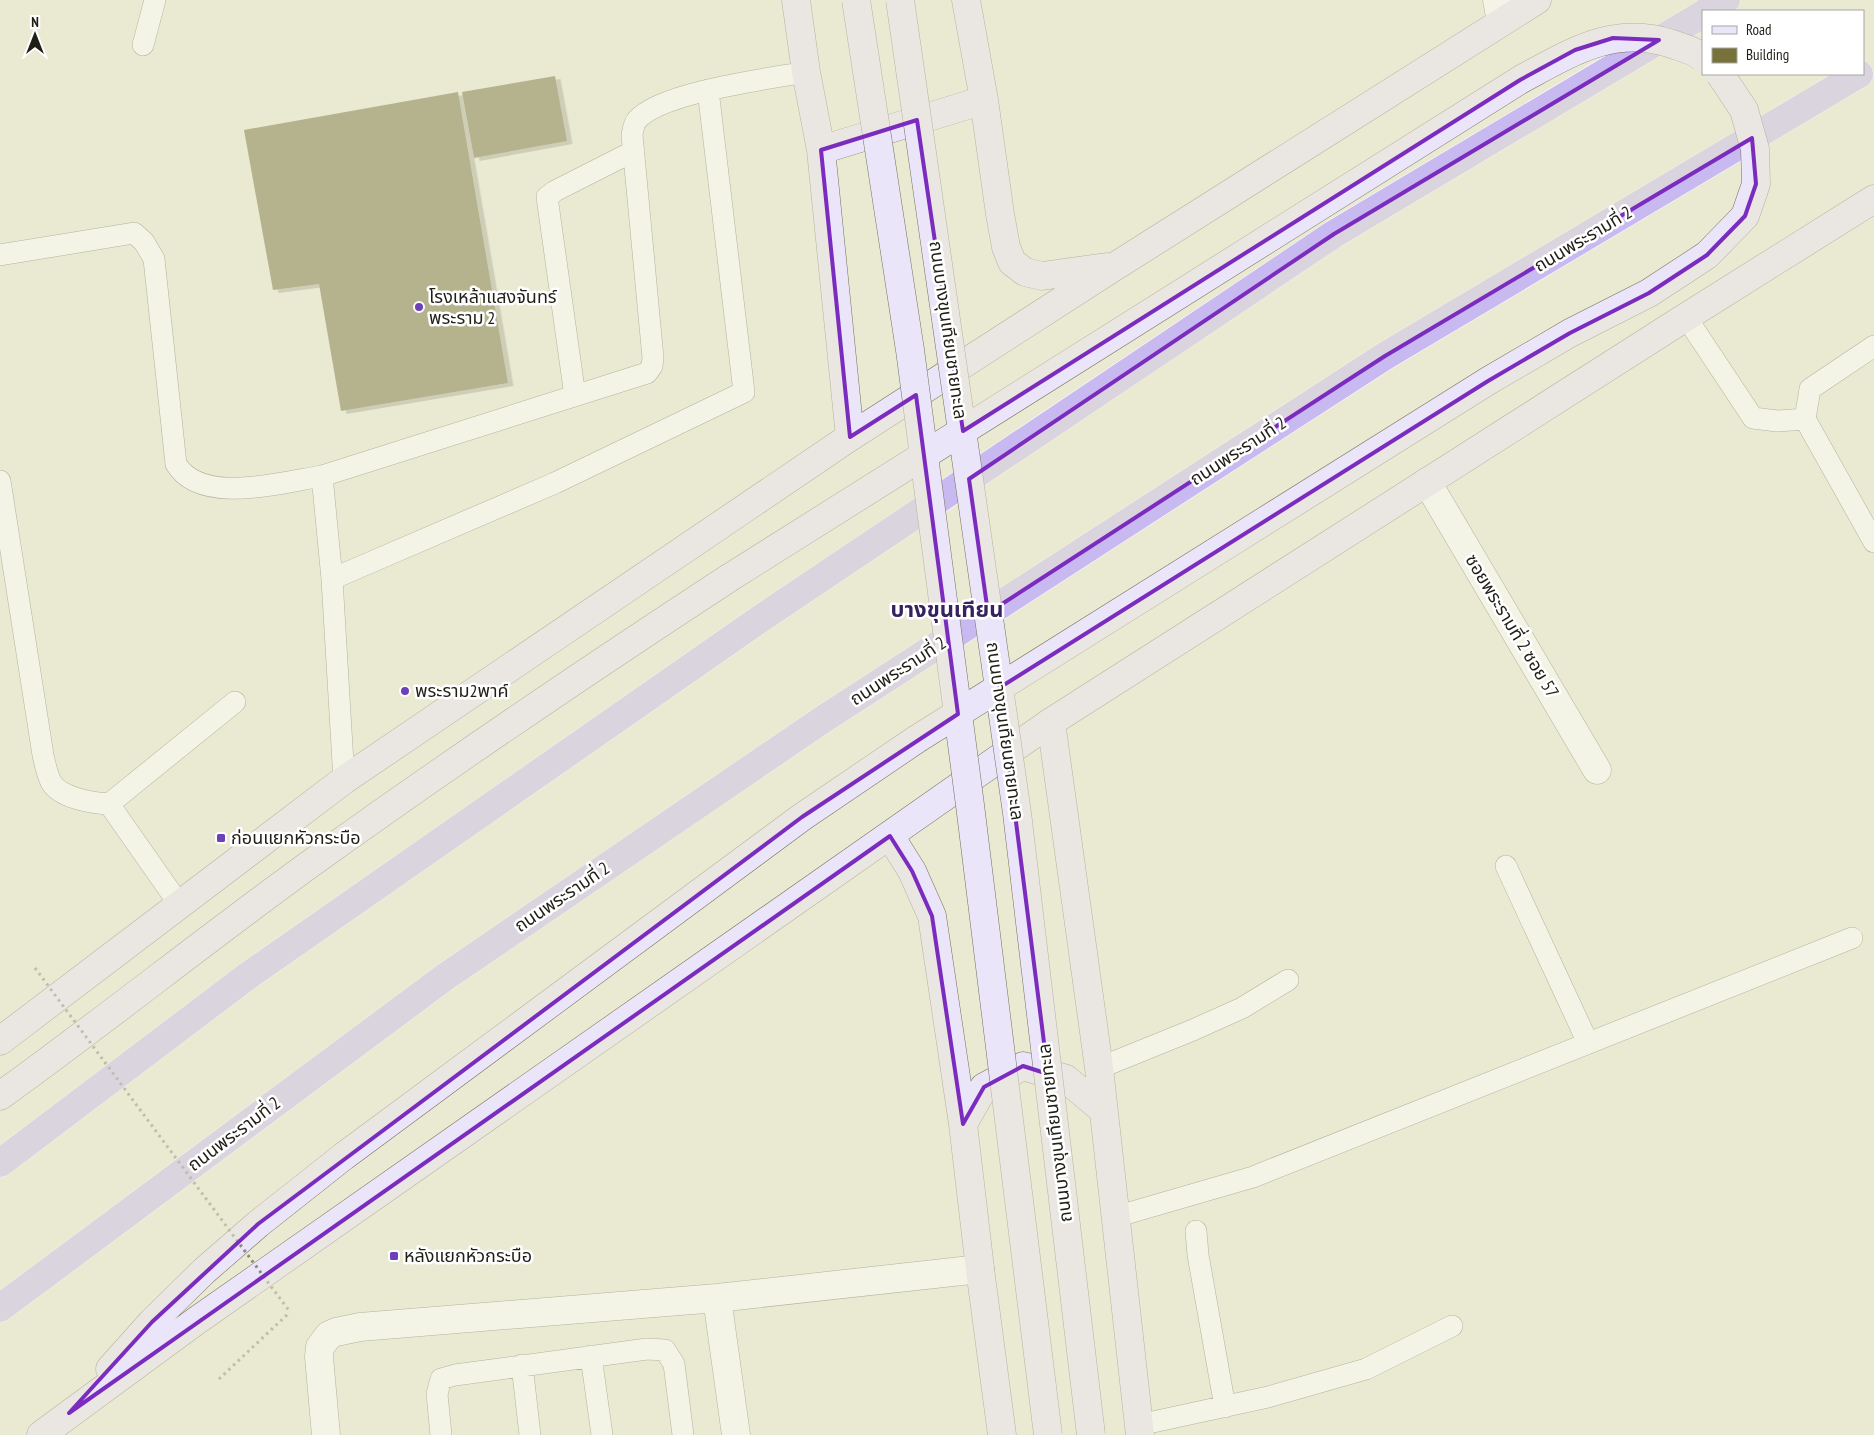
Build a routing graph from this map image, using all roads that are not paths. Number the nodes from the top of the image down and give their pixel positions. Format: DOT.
graph roads {
  1 [pos="155,0"];
  2 [pos="796,0"];
  3 [pos="856,0"];
  4 [pos="900,0"];
  5 [pos="966,0"];
  6 [pos="1537,0"];
  7 [pos="1726,0"];
  8 [pos="1709,10"];
  9 [pos="1499,11"];
  10 [pos="1702,15"];
  11 [pos="143,46"];
  12 [pos="1702,57"];
  13 [pos="806,72"];
  14 [pos="1721,75"];
  15 [pos="1857,75"];
  16 [pos="708,90"];
  17 [pos="984,100"];
  18 [pos="821,150"];
  19 [pos="634,151"];
  20 [pos="1874,199"];
  21 [pos="0,255"];
  22 [pos="1114,267"];
  23 [pos="1686,317"];
  24 [pos="1874,346"];
  25 [pos="575,396"];
  26 [pos="1805,419"];
  27 [pos="850,438"];
  28 [pos="322,476"];
  29 [pos="0,481"];
  30 [pos="1427,482"];
  31 [pos="1874,542"];
  32 [pos="332,579"];
  33 [pos="235,702"];
  34 [pos="1051,722"];
  35 [pos="1597,770"];
  36 [pos="344,780"];
  37 [pos="108,804"];
  38 [pos="890,836"];
  39 [pos="1506,866"];
  40 [pos="179,904"];
  41 [pos="1852,938"];
  42 [pos="1288,980"];
  43 [pos="0,1041"];
  44 [pos="1588,1043"];
  45 [pos="1099,1068"];
  46 [pos="0,1096"];
  47 [pos="1103,1110"];
  48 [pos="963,1124"];
  49 [pos="0,1163"];
  50 [pos="1115,1217"];
  51 [pos="1196,1232"];
  52 [pos="980,1270"];
  53 [pos="717,1298"];
  54 [pos="0,1308"];
  55 [pos="1452,1326"];
  56 [pos="591,1356"];
  57 [pos="522,1366"];
  58 [pos="1225,1407"];
  59 [pos="69,1413"];
  60 [pos="1140,1430"];
  61 [pos="41,1435"];
  62 [pos="326,1435"];
  63 [pos="441,1435"];
  64 [pos="530,1435"];
  65 [pos="602,1435"];
  66 [pos="683,1435"];
  67 [pos="736,1435"];
  68 [pos="1002,1435"];
  69 [pos="1048,1435"];
  70 [pos="1091,1435"];
  1 -- 11 [label="lane"];
  2 -- 13 [label="main road"];
  3 -- 69 [label="main road, bridge"];
  4 -- 70 [label="main road, ถนนบางขุนเทียนชายทะเล, bridge"];
  5 -- 17 [label="main road"];
  6 -- 9 [label="main road"];
  7 -- 8 [label="highway"];
  9 -- 22 [label="main road"];
  10 -- 49 [label="highway"];
  12 -- 46 [label="main road, bridge"];
  13 -- 16 [label="lane"];
  13 -- 18 [label="main road"];
  14 -- 59 [label="main road, bridge"];
  15 -- 54 [label="highway, ถนนพระรามที่ 2"];
  16 -- 19 [label="lane"];
  16 -- 32 [label="lane"];
  17 -- 18 [label="main road"];
  17 -- 22 [label="main road"];
  18 -- 27 [label="main road"];
  19 -- 25 [label="lane"];
  19 -- 25 [label="lane"];
  20 -- 23 [label="main road"];
  21 -- 28 [label="lane"];
  22 -- 27 [label="main road"];
  23 -- 26 [label="lane"];
  23 -- 30 [label="main road"];
  24 -- 26 [label="lane"];
  25 -- 28 [label="lane"];
  26 -- 31 [label="lane"];
  27 -- 36 [label="main road"];
  28 -- 32 [label="lane"];
  29 -- 37 [label="lane"];
  30 -- 34 [label="main road"];
  30 -- 35 [label="street, ซอยพระรามที่ 2 ซอย 57"];
  32 -- 36 [label="lane"];
  33 -- 37 [label="lane"];
  34 -- 38 [label="main road"];
  34 -- 45 [label="main road"];
  36 -- 40 [label="main road"];
  37 -- 40 [label="lane"];
  38 -- 48 [label="main road"];
  38 -- 59 [label="main road"];
  39 -- 44 [label="lane"];
  40 -- 43 [label="main road"];
  41 -- 44 [label="lane"];
  42 -- 45 [label="lane"];
  44 -- 50 [label="lane"];
  45 -- 47 [label="main road"];
  47 -- 48 [label="main road"];
  47 -- 50 [label="main road"];
  48 -- 52 [label="main road"];
  50 -- 60 [label="main road"];
  51 -- 58 [label="lane"];
  52 -- 53 [label="street"];
  52 -- 68 [label="main road"];
  53 -- 62 [label="street"];
  53 -- 67 [label="street"];
  55 -- 58 [label="lane"];
  56 -- 57 [label="lane"];
  56 -- 65 [label="lane"];
  56 -- 66 [label="lane"];
  57 -- 63 [label="lane"];
  57 -- 64 [label="lane"];
  58 -- 60 [label="lane"];
  59 -- 61 [label="main road"];
}
